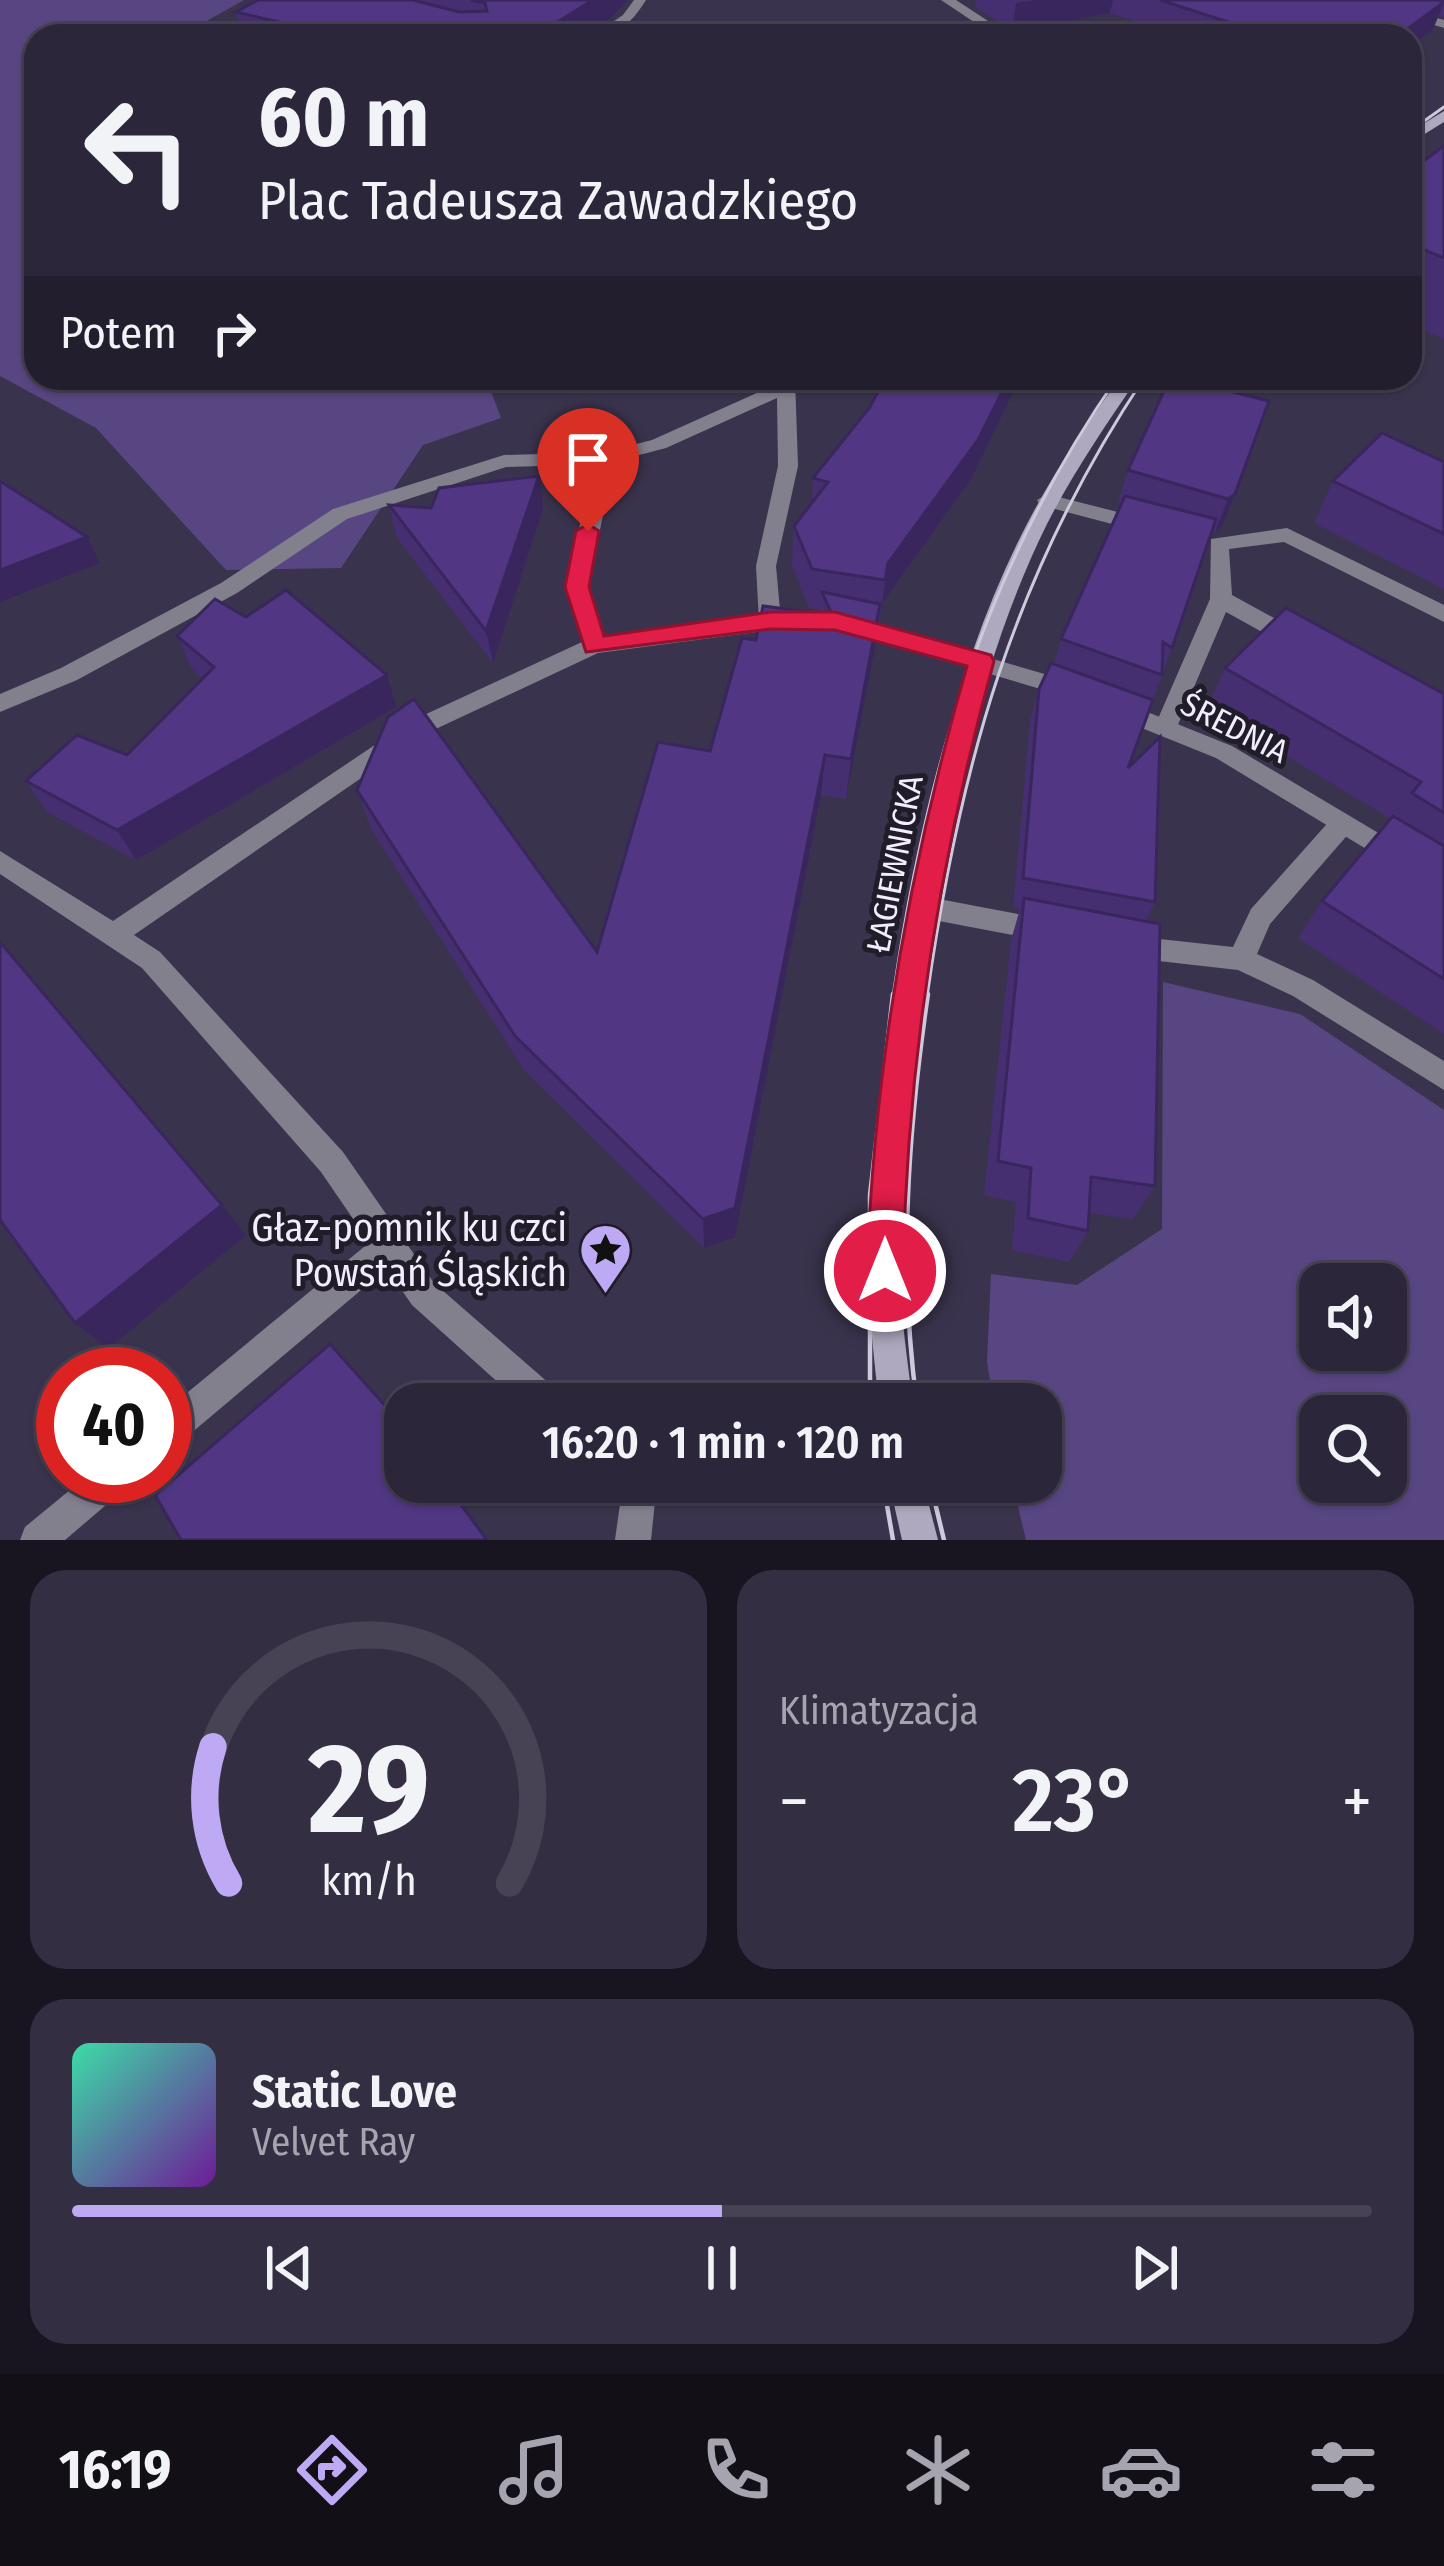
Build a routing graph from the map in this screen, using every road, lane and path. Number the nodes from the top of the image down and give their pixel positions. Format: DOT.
graph roads {
  1 [pos="640,0"];
  2 [pos="947,0"];
  3 [pos="1359,0"];
  4 [pos="618,24"];
  5 [pos="985,24"];
  6 [pos="1444,24"];
  7 [pos="771,390"];
  8 [pos="786,390"];
  9 [pos="1121,390"];
  10 [pos="605,458"];
  11 [pos="1048,500"];
  12 [pos="1197,538"];
  13 [pos="1221,599"];
  14 [pos="1444,614"];
  15 [pos="770,621"];
  16 [pos="595,646"];
  17 [pos="1322,655"];
  18 [pos="982,661"];
  19 [pos="0,703"];
  20 [pos="1166,728"];
  21 [pos="1342,824"];
  22 [pos="0,861"];
  23 [pos="1444,885"];
  24 [pos="923,907"];
  25 [pos="116,932"];
  26 [pos="1061,933"];
  27 [pos="1108,942"];
  28 [pos="1241,959"];
  29 [pos="1444,1077"];
  30 [pos="387,1248"];
  31 [pos="523,1383"];
  32 [pos="895,1383"];
  33 [pos="192,1410"];
  34 [pos="82,1503"];
  35 [pos="637,1503"];
  36 [pos="911,1503"];
  37 [pos="38,1540"];
  38 [pos="633,1540"];
  39 [pos="920,1540"];
  1 -- 4 [label="street"];
  2 -- 5 [label="street"];
  3 -- 6 [label="street"];
  7 -- 10 [label="street"];
  8 -- 15 [label="street"];
  9 -- 11 [label="street, ŁAGIEWNICKA"];
  10 -- 16 [label="street"];
  10 -- 19 [label="street"];
  11 -- 12 [label="street"];
  11 -- 18 [label="street, ŁAGIEWNICKA"];
  12 -- 13 [label="street"];
  12 -- 14 [label="street"];
  13 -- 17 [label="street"];
  13 -- 20 [label="street"];
  15 -- 16 [label="street, ŚREDNIA"];
  15 -- 18 [label="street, ŚREDNIA"];
  16 -- 25 [label="street, ŚREDNIA"];
  18 -- 20 [label="street, ŚREDNIA"];
  18 -- 24 [label="street, ŁAGIEWNICKA"];
  20 -- 21 [label="street, ŚREDNIA"];
  21 -- 23 [label="street, ŚREDNIA"];
  21 -- 28 [label="street"];
  22 -- 25 [label="street"];
  24 -- 26 [label="street"];
  24 -- 32 [label="street, ŁAGIEWNICKA"];
  25 -- 30 [label="street"];
  27 -- 28 [label="street"];
  28 -- 29 [label="street"];
  30 -- 31 [label="street"];
  30 -- 33 [label="street"];
  34 -- 37 [label="street"];
  35 -- 38 [label="street"];
  36 -- 39 [label="street"];
}
